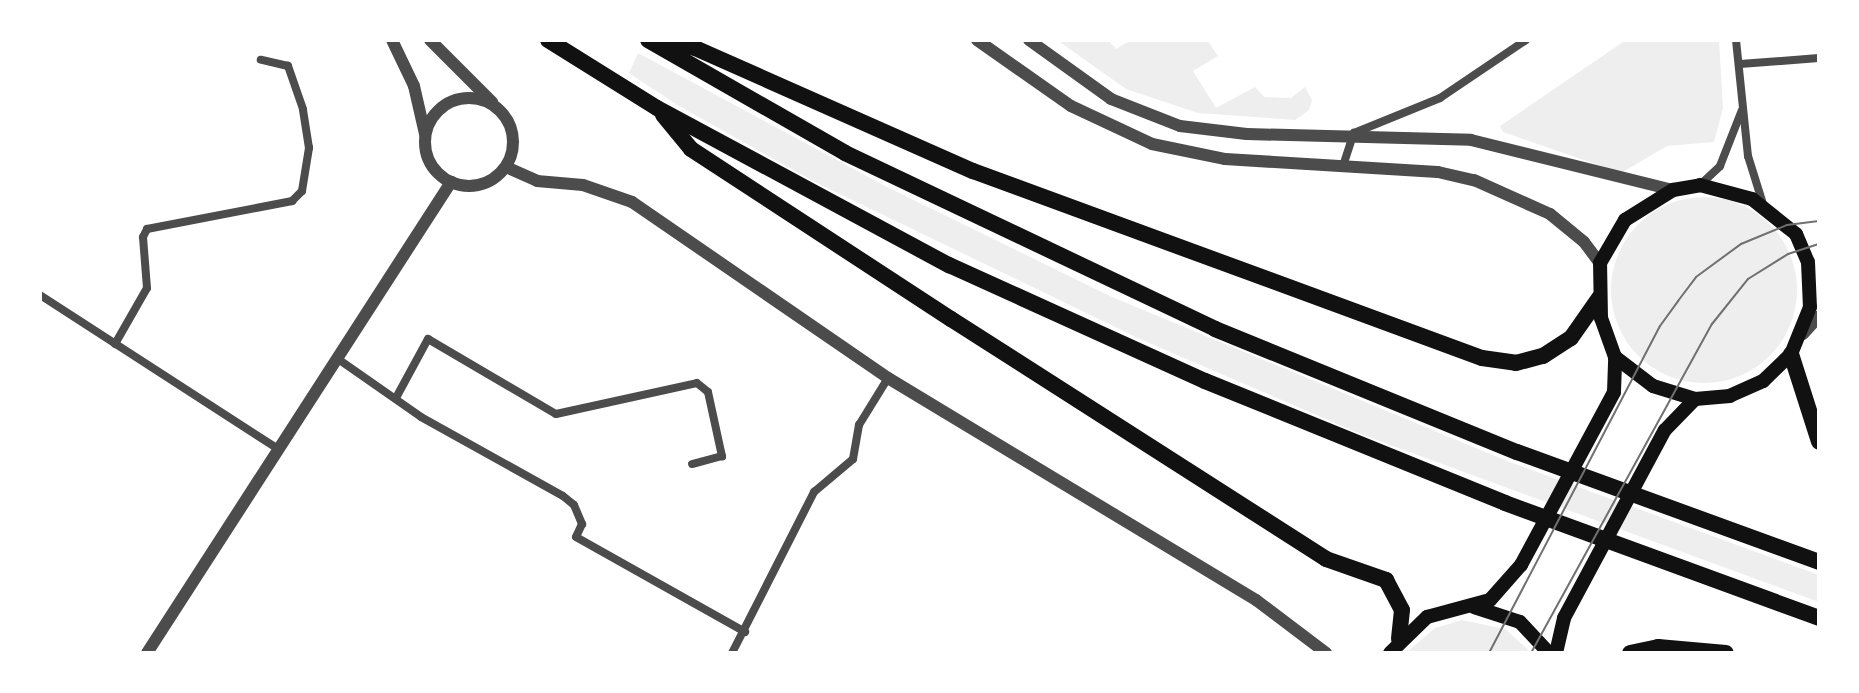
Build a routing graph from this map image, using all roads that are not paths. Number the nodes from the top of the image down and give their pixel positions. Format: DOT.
graph roads {
  1 [pos="392,40"];
  2 [pos="430,40"];
  3 [pos="548,40"];
  4 [pos="648,40"];
  5 [pos="977,40"];
  6 [pos="1029,40"];
  7 [pos="1526,40"];
  8 [pos="1736,40"];
  9 [pos="1819,58"];
  10 [pos="261,60"];
  11 [pos="1740,64"];
  12 [pos="1743,106"];
  13 [pos="657,108"];
  14 [pos="503,113"];
  15 [pos="1351,136"];
  16 [pos="425,139"];
  17 [pos="1343,166"];
  18 [pos="506,167"];
  19 [pos="451,182"];
  20 [pos="1700,185"];
  21 [pos="1673,190"];
  22 [pos="1763,205"];
  23 [pos="1600,263"];
  24 [pos="1814,268"];
  25 [pos="40,295"];
  26 [pos="1599,298"];
  27 [pos="1819,316"];
  28 [pos="1803,334"];
  29 [pos="115,344"];
  30 [pos="1791,354"];
  31 [pos="1615,357"];
  32 [pos="338,359"];
  33 [pos="888,378"];
  34 [pos="397,396"];
  35 [pos="1695,399"];
  36 [pos="1819,442"];
  37 [pos="278,449"];
  38 [pos="692,464"];
  39 [pos="1819,562"];
  40 [pos="1470,607"];
  41 [pos="1818,618"];
  42 [pos="745,632"];
  43 [pos="1395,646"];
  44 [pos="147,653"];
  45 [pos="732,653"];
  46 [pos="1326,653"];
  47 [pos="1549,653"];
  48 [pos="1556,653"];
  49 [pos="1630,653"];
  50 [pos="1726,653"];
  1 -- 16 [label="street"];
  2 -- 14 [label="street"];
  3 -- 13 [label="highway"];
  4 -- 26 [label="highway"];
  4 -- 39 [label="highway"];
  5 -- 17 [label="street"];
  6 -- 15 [label="street"];
  7 -- 15 [label="street"];
  8 -- 11 [label="street"];
  9 -- 11 [label="street"];
  10 -- 29 [label="street"];
  11 -- 12 [label="street"];
  12 -- 20 [label="street"];
  12 -- 22 [label="street"];
  13 -- 41 [label="highway"];
  13 -- 43 [label="highway"];
  14 -- 16 [label="street"];
  14 -- 18 [label="street"];
  15 -- 17 [label="street"];
  15 -- 21 [label="street"];
  16 -- 19 [label="street"];
  17 -- 23 [label="street"];
  18 -- 19 [label="street"];
  18 -- 33 [label="street"];
  19 -- 32 [label="street"];
  20 -- 21 [label="main road"];
  20 -- 22 [label="main road"];
  21 -- 23 [label="main road"];
  22 -- 24 [label="main road"];
  23 -- 26 [label="main road"];
  24 -- 28 [label="main road"];
  25 -- 29 [label="street"];
  26 -- 31 [label="main road"];
  27 -- 28 [label="street"];
  28 -- 30 [label="main road"];
  29 -- 37 [label="street"];
  30 -- 35 [label="main road"];
  30 -- 36 [label="highway"];
  31 -- 35 [label="main road"];
  31 -- 40 [label="main road"];
  32 -- 34 [label="street"];
  32 -- 37 [label="street"];
  33 -- 42 [label="street"];
  33 -- 46 [label="street"];
  34 -- 38 [label="street"];
  34 -- 42 [label="street"];
  35 -- 48 [label="main road"];
  37 -- 44 [label="street"];
  40 -- 43 [label="main road"];
  40 -- 47 [label="main road"];
  42 -- 45 [label="street"];
  49 -- 50 [label="highway"];
}
